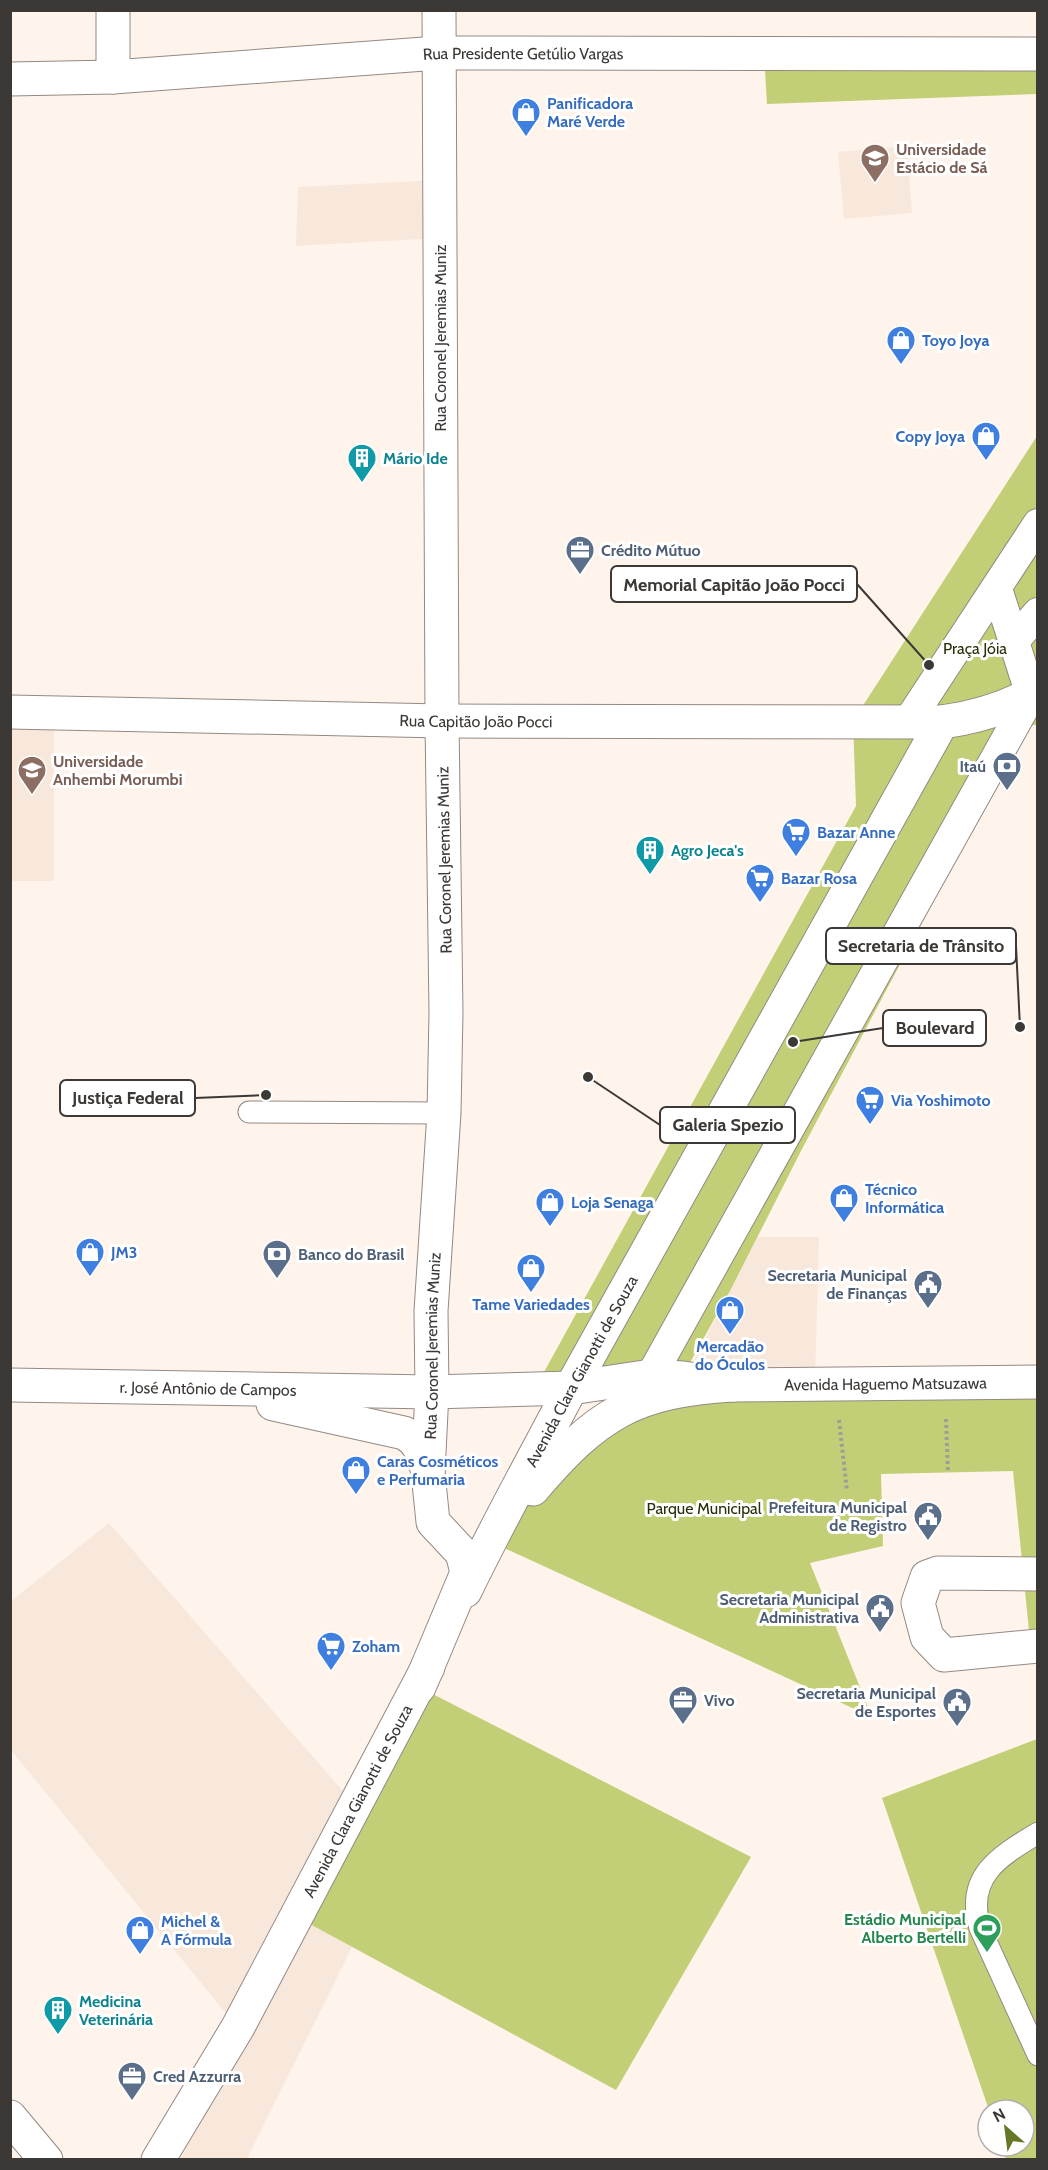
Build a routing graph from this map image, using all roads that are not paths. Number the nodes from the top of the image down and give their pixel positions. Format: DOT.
graph roads {
  1 [pos="113,10"];
  2 [pos="439,10"];
  3 [pos="438,53"];
  4 [pos="1038,54"];
  5 [pos="113,77"];
  6 [pos="10,79"];
  7 [pos="1038,524"];
  8 [pos="997,589"];
  9 [pos="1038,614"];
  10 [pos="1014,641"];
  11 [pos="1034,693"];
  12 [pos="10,712"];
  13 [pos="442,720"];
  14 [pos="908,722"];
  15 [pos="942,722"];
  16 [pos="249,1112"];
  17 [pos="444,1113"];
  18 [pos="651,1376"];
  19 [pos="1038,1382"];
  20 [pos="733,1385"];
  21 [pos="10,1386"];
  22 [pos="198,1387"];
  23 [pos="570,1388"];
  24 [pos="419,1391"];
  25 [pos="428,1473"];
  26 [pos="489,1541"];
  27 [pos="1038,1574"];
  28 [pos="1038,1646"];
  29 [pos="419,1687"];
  30 [pos="1038,1833"];
  31 [pos="237,2027"];
  32 [pos="1038,2055"];
  33 [pos="10,2116"];
  34 [pos="46,2160"];
  35 [pos="158,2160"];
  36 [pos="181,2160"];
  1 -- 5 [label="street"];
  2 -- 3 [label="street, Rua Coronel Jeremias Muniz"];
  3 -- 4 [label="street, Rua Presidente Getúlio Vargas"];
  3 -- 5 [label="street, Rua Presidente Getúlio Vargas"];
  3 -- 13 [label="street, Rua Coronel Jeremias Muniz"];
  5 -- 6 [label="street, Rua Presidente Getúlio Vargas"];
  7 -- 8 [label="street"];
  8 -- 10 [label="street"];
  8 -- 14 [label="street"];
  9 -- 10 [label="street"];
  10 -- 11 [label="street"];
  11 -- 15 [label="street, Rua Capitão João Pocci"];
  11 -- 18 [label="street"];
  12 -- 13 [label="street, Rua Capitão João Pocci"];
  13 -- 14 [label="street, Rua Capitão João Pocci"];
  13 -- 17 [label="street, Rua Coronel Jeremias Muniz"];
  14 -- 15 [label="street, Rua Capitão João Pocci"];
  15 -- 23 [label="street, Avenida Clara Gianotti de Souza"];
  16 -- 17 [label="lane"];
  17 -- 24 [label="street, Rua Coronel Jeremias Muniz"];
  18 -- 20 [label="street, Avenida Haguemo Matsuzawa"];
  18 -- 23 [label="street, Avenida Haguemo Matsuzawa"];
  19 -- 20 [label="street, Avenida Haguemo Matsuzawa"];
  20 -- 26 [label="street, Avenida Haguemo Matsuzawa"];
  21 -- 22 [label="street, r. José Antônio de Campos"];
  22 -- 24 [label="street, r. José Antônio de Campos"];
  22 -- 25 [label="street"];
  23 -- 24 [label="street, Avenida Haguemo Matsuzawa"];
  23 -- 26 [label="street, Avenida Clara Gianotti de Souza"];
  24 -- 25 [label="street, Rua Coronel Jeremias Muniz"];
  25 -- 29 [label="street, Rua Coronel Jeremias Muniz"];
  26 -- 29 [label="street, Avenida Clara Gianotti de Souza"];
  27 -- 28 [label="street"];
  29 -- 31 [label="street, Avenida Clara Gianotti de Souza"];
  30 -- 32 [label="lane"];
  31 -- 35 [label="street, Avenida Clara Gianotti de Souza"];
  31 -- 36 [label="street, Avenida Clara Gianotti de Souza"];
  33 -- 34 [label="street"];
}
